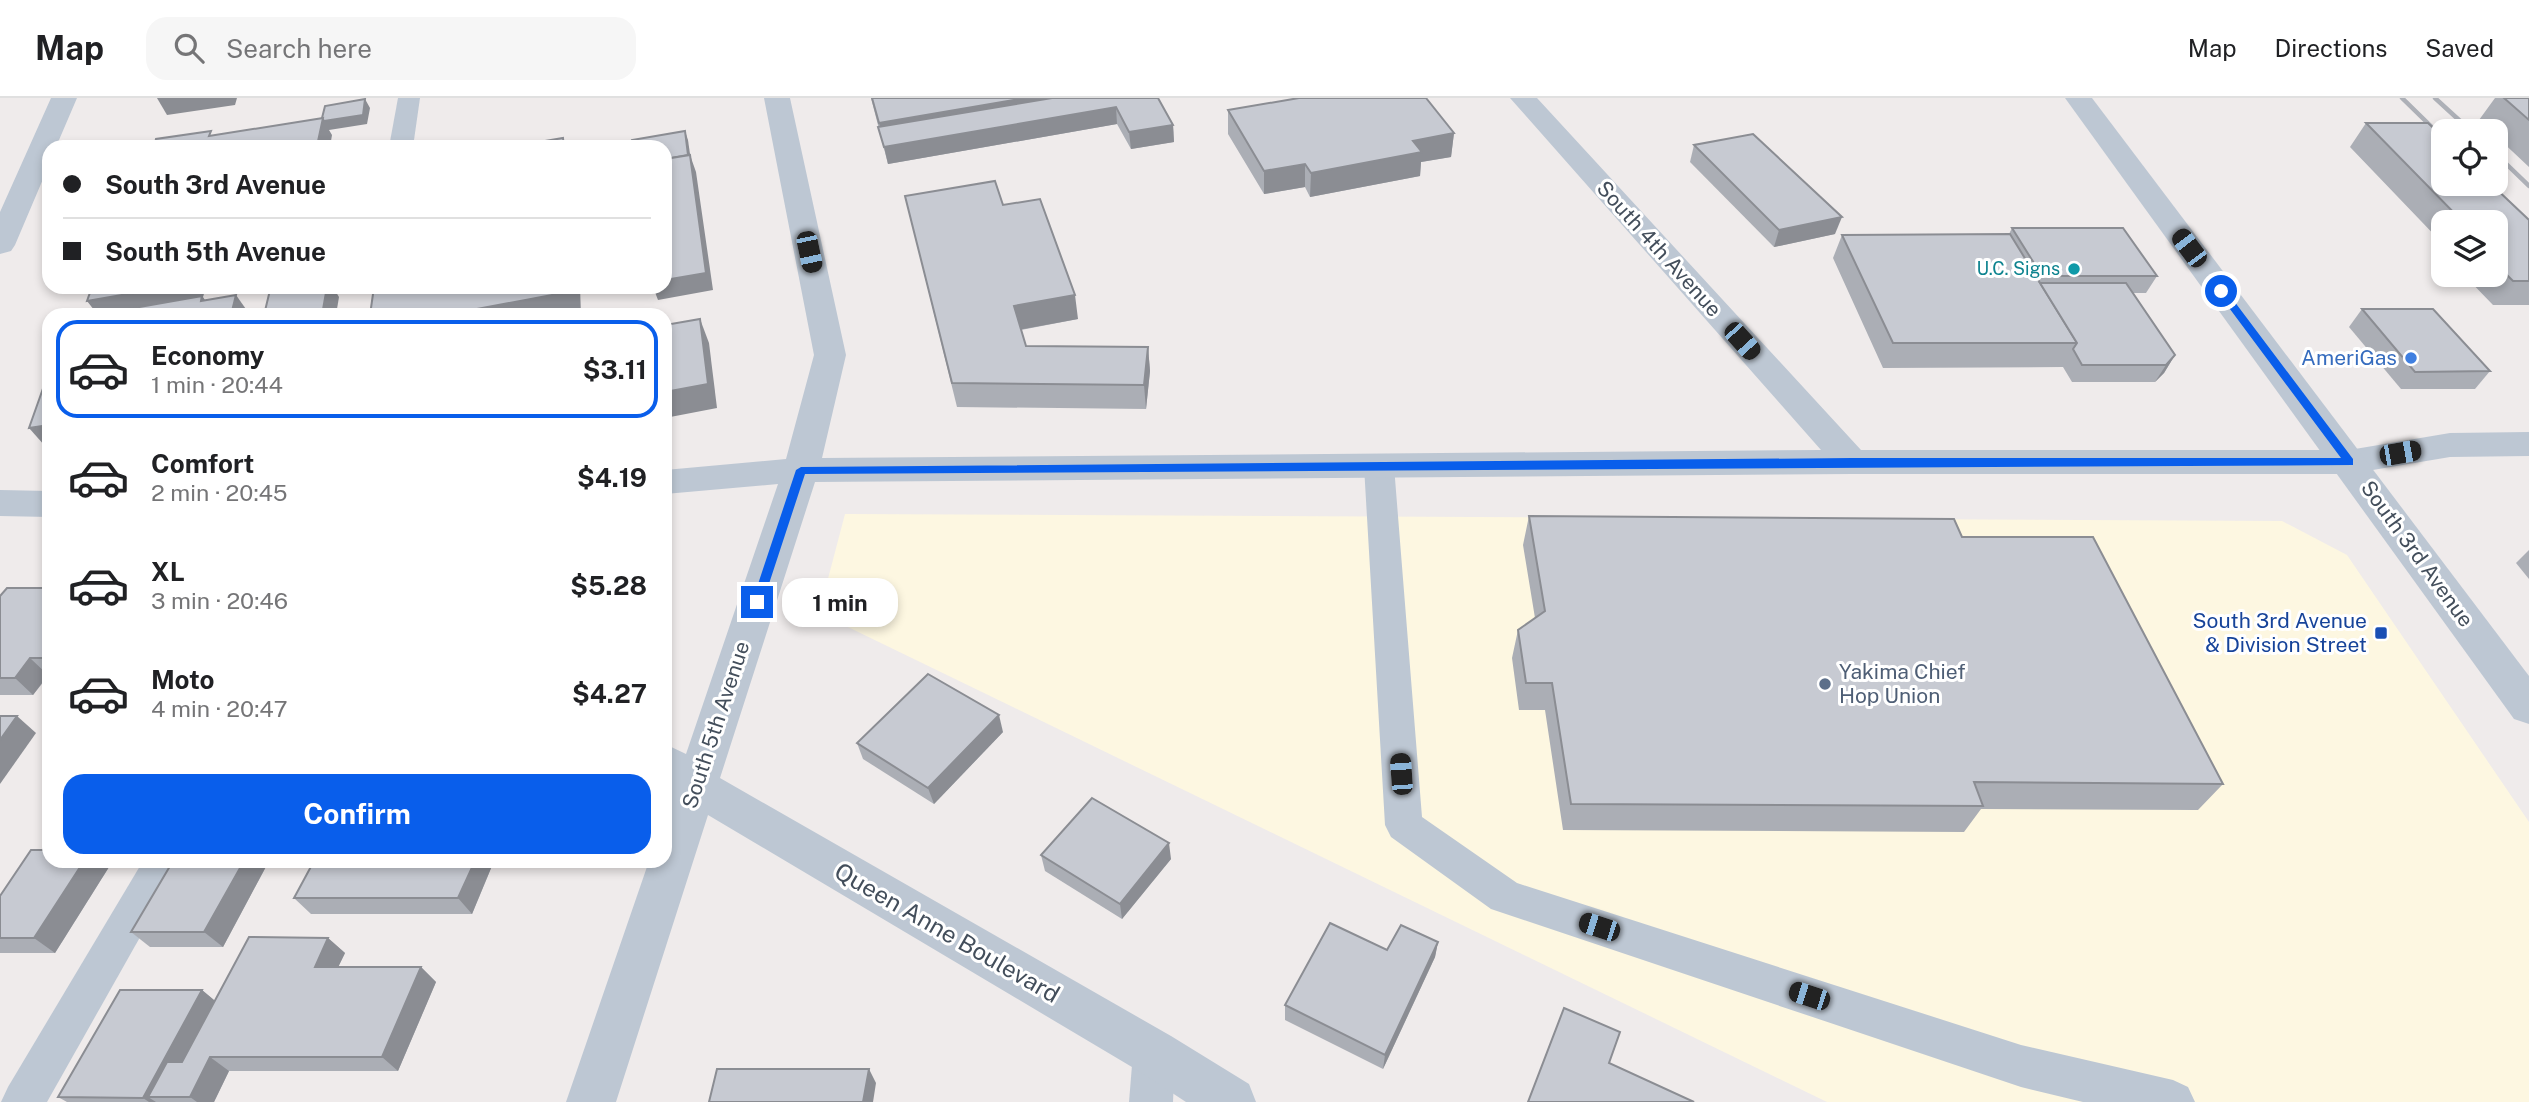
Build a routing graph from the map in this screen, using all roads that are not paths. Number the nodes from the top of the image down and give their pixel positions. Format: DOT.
graph roads {
  1 [pos="64,98"];
  2 [pos="409,98"];
  3 [pos="777,98"];
  4 [pos="1523,98"];
  5 [pos="2078,98"];
  6 [pos="46,140"];
  7 [pos="402,140"];
  8 [pos="42,149"];
  9 [pos="0,245"];
  10 [pos="2529,444"];
  11 [pos="1852,462"];
  12 [pos="2349,462"];
  13 [pos="1379,466"];
  14 [pos="801,470"];
  15 [pos="672,481"];
  16 [pos="0,503"];
  17 [pos="42,504"];
  18 [pos="2529,707"];
  19 [pos="681,774"];
  20 [pos="672,807"];
  21 [pos="160,868"];
  22 [pos="655,868"];
  23 [pos="1154,1053"];
  24 [pos="23,1102"];
  25 [pos="592,1102"];
  26 [pos="1151,1102"];
  27 [pos="1231,1102"];
  28 [pos="2173,1102"];
  1 -- 6 [label="street"];
  2 -- 7 [label="lane"];
  3 -- 14 [label="street, South 5th Avenue"];
  4 -- 11 [label="street, South 4th Avenue"];
  5 -- 12 [label="street, South 3rd Avenue"];
  8 -- 9 [label="street"];
  10 -- 12 [label="street"];
  11 -- 12 [label="street"];
  11 -- 13 [label="street"];
  12 -- 18 [label="street, South 3rd Avenue"];
  13 -- 14 [label="street"];
  13 -- 28 [label="lane"];
  14 -- 15 [label="street"];
  14 -- 19 [label="street, South 5th Avenue"];
  16 -- 17 [label="street"];
  19 -- 20 [label="street, South 5th Avenue"];
  19 -- 23 [label="street, Queen Anne Boulevard"];
  21 -- 24 [label="lane"];
  22 -- 25 [label="street, South 5th Avenue"];
  23 -- 26 [label="lane"];
  23 -- 27 [label="street, Queen Anne Boulevard"];
}
